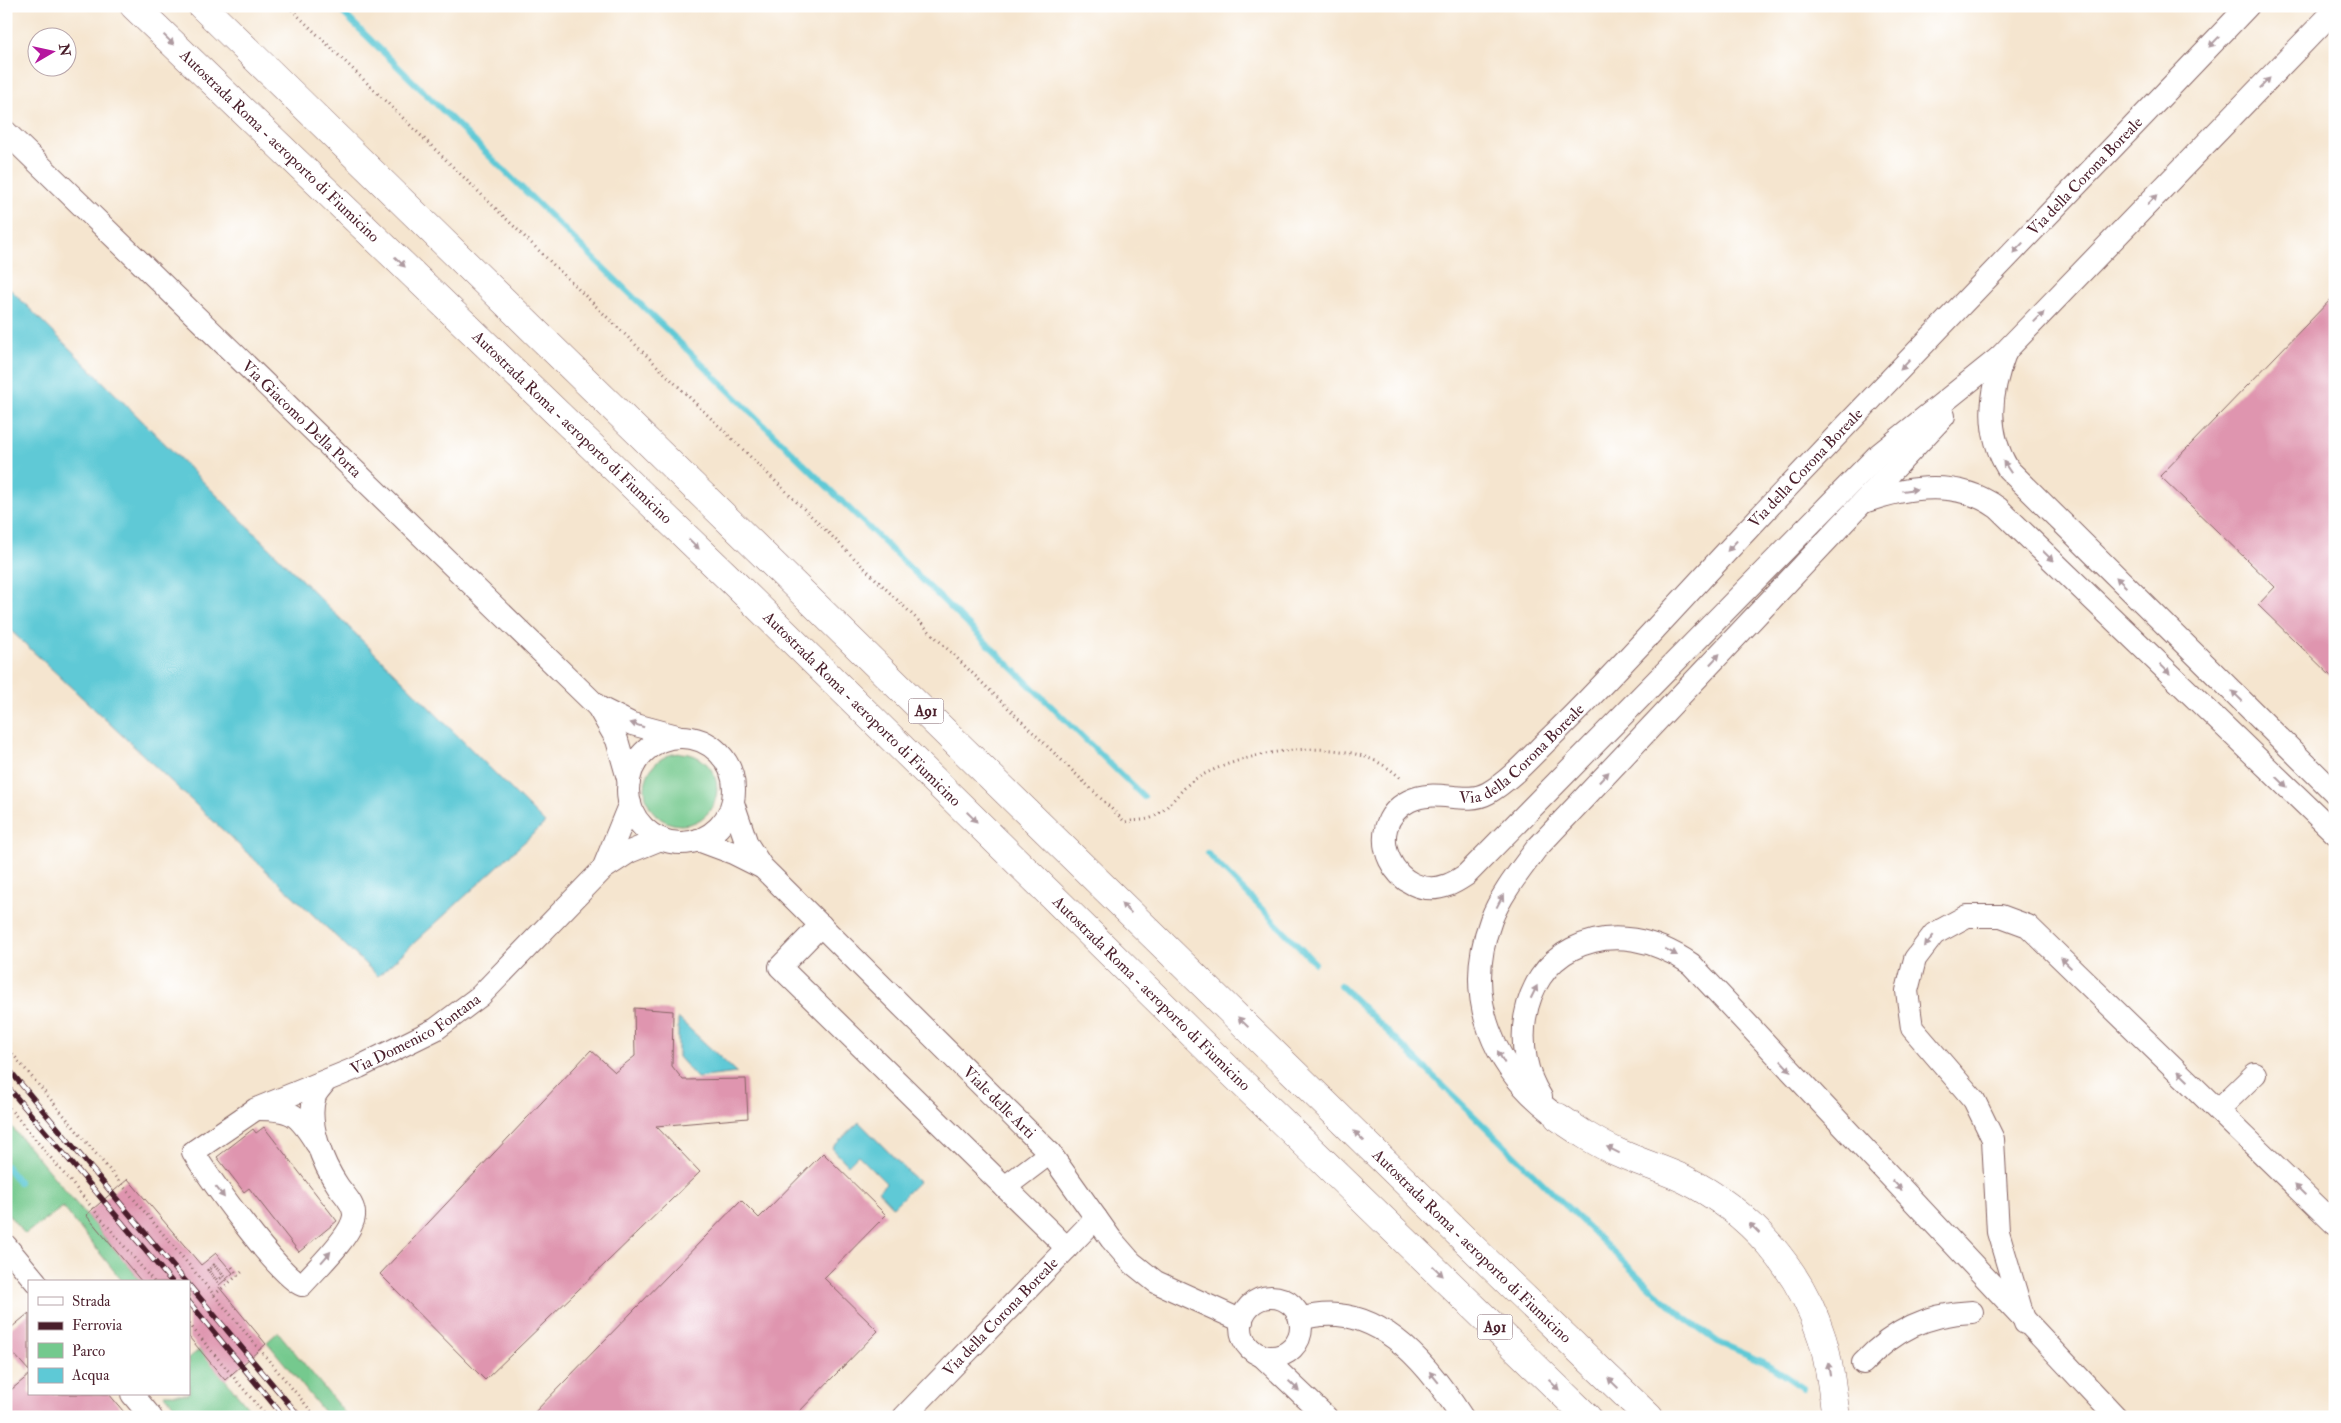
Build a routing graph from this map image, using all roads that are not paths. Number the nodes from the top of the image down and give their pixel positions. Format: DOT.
graph roads {
  1 [pos="134,6"];
  2 [pos="202,6"];
  3 [pos="2248,6"];
  4 [pos="2335,10"];
  5 [pos="6,132"];
  6 [pos="2006,352"];
  7 [pos="1863,502"];
  8 [pos="598,707"];
  9 [pos="677,736"];
  10 [pos="629,793"];
  11 [pos="2335,793"];
  12 [pos="733,803"];
  13 [pos="2335,833"];
  14 [pos="661,839"];
  15 [pos="698,840"];
  16 [pos="762,867"];
  17 [pos="603,868"];
  18 [pos="821,925"];
  19 [pos="2255,1074"];
  20 [pos="326,1081"];
  21 [pos="256,1109"];
  22 [pos="2218,1110"];
  23 [pos="1558,1117"];
  24 [pos="318,1146"];
  25 [pos="1050,1153"];
  26 [pos="1005,1187"];
  27 [pos="1096,1218"];
  28 [pos="2335,1224"];
  29 [pos="6,1246"];
  30 [pos="1067,1248"];
  31 [pos="14,1269"];
  32 [pos="33,1280"];
  33 [pos="1972,1312"];
  34 [pos="1300,1319"];
  35 [pos="1242,1321"];
  36 [pos="2025,1323"];
  37 [pos="1262,1355"];
  38 [pos="1863,1362"];
  39 [pos="134,1396"];
  40 [pos="151,1417"];
  41 [pos="904,1417"];
  42 [pos="1326,1417"];
  43 [pos="1462,1417"];
  44 [pos="1587,1417"];
  45 [pos="1648,1417"];
  46 [pos="1836,1417"];
  47 [pos="2116,1417"];
  1 -- 44 [label="highway, Autostrada Roma - aeroporto di Fiumicino / A91, one-way"];
  45 -- 2 [label="highway, Autostrada Roma - aeroporto di Fiumicino / A91, one-way"];
  3 -- 6 [label="street, Via della Corona Boreale, one-way"];
  6 -- 4 [label="street, Via della Corona Boreale, one-way"];
  5 -- 8 [label="street, Via Giacomo Della Porta"];
  6 -- 7 [label="street, Via della Corona Boreale"];
  11 -- 6 [label="street, one-way"];
  7 -- 13 [label="street, one-way"];
  23 -- 7 [label="street, Via della Corona Boreale, one-way"];
  9 -- 8 [label="street, Via Giacomo Della Porta, one-way"];
  8 -- 10 [label="street, Via Giacomo Della Porta"];
  9 -- 10 [label="street"];
  9 -- 12 [label="street, Via Giacomo Della Porta"];
  10 -- 14 [label="street, Via Giacomo Della Porta"];
  10 -- 17 [label="street, Via Domenico Fontana"];
  12 -- 15 [label="street, Via Giacomo Della Porta"];
  12 -- 16 [label="street, Viale delle Arti"];
  14 -- 15 [label="street, Via Giacomo Della Porta"];
  14 -- 17 [label="street, Via Domenico Fontana"];
  15 -- 16 [label="street, Viale delle Arti"];
  16 -- 18 [label="street, Viale delle Arti"];
  17 -- 20 [label="street, Via Domenico Fontana"];
  18 -- 25 [label="street, Viale delle Arti"];
  18 -- 26 [label="street"];
  19 -- 22 [label="street"];
  20 -- 21 [label="street, Via Domenico Fontana"];
  20 -- 24 [label="street"];
  21 -- 24 [label="street"];
  21 -- 24 [label="street, Via Domenico Fontana, one-way"];
  28 -- 22 [label="street, one-way"];
  22 -- 36 [label="street, one-way"];
  23 -- 36 [label="street, one-way"];
  46 -- 23 [label="highway, one-way"];
  25 -- 26 [label="street"];
  25 -- 27 [label="street, Viale delle Arti"];
  26 -- 30 [label="street"];
  27 -- 30 [label="street, Via della Corona Boreale"];
  27 -- 35 [label="street, Viale delle Arti"];
  29 -- 31 [label="street"];
  30 -- 41 [label="street, Via della Corona Boreale"];
  31 -- 32 [label="street"];
  33 -- 38 [label="street"];
  34 -- 35 [label="street"];
  34 -- 37 [label="street"];
  43 -- 34 [label="street, one-way"];
  35 -- 37 [label="street"];
  36 -- 47 [label="street"];
  37 -- 42 [label="street, one-way"];
  39 -- 40 [label="street"];
}
